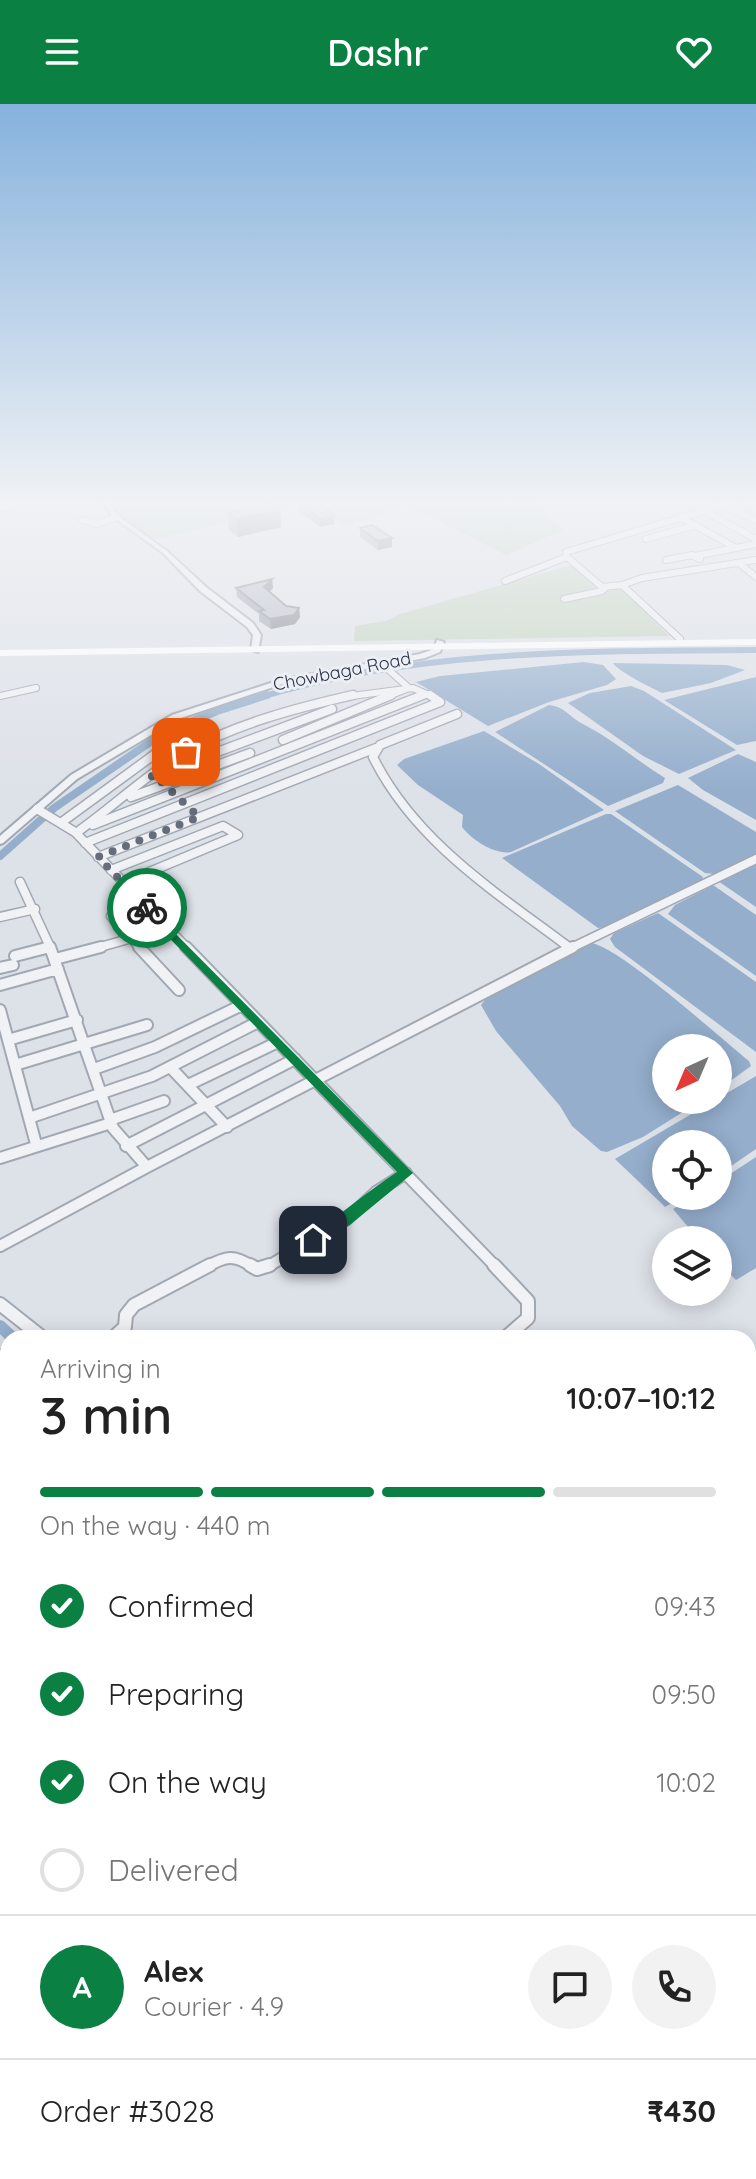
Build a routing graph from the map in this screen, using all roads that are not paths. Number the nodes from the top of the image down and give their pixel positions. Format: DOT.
graph roads {
  1 [pos="211,595"];
  2 [pos="584,595"];
  3 [pos="633,595"];
  4 [pos="564,599"];
  5 [pos="680,639"];
  6 [pos="756,640"];
  7 [pos="440,645"];
  8 [pos="256,647"];
  9 [pos="0,653"];
  10 [pos="381,663"];
  11 [pos="36,688"];
  12 [pos="409,688"];
  13 [pos="427,694"];
  14 [pos="0,696"];
  15 [pos="322,703"];
  16 [pos="332,709"];
  17 [pos="457,714"];
  18 [pos="344,716"];
  19 [pos="355,725"];
  20 [pos="366,733"];
  21 [pos="283,740"];
  22 [pos="239,743"];
  23 [pos="379,746"];
  24 [pos="250,753"];
  25 [pos="180,755"];
  26 [pos="261,761"];
  27 [pos="153,776"];
  28 [pos="164,785"];
  29 [pos="175,794"];
  30 [pos="118,802"];
  31 [pos="185,804"];
  32 [pos="39,810"];
  33 [pos="199,817"];
  34 [pos="61,821"];
  35 [pos="77,831"];
  36 [pos="0,841"];
  37 [pos="85,843"];
  38 [pos="98,857"];
  39 [pos="756,859"];
  40 [pos="111,870"];
  41 [pos="20,882"];
  42 [pos="123,883"];
  43 [pos="139,900"];
  44 [pos="35,909"];
  45 [pos="0,917"];
  46 [pos="132,938"];
  47 [pos="50,947"];
  48 [pos="570,948"];
  49 [pos="56,964"];
  50 [pos="0,968"];
  51 [pos="0,985"];
  52 [pos="179,990"];
  53 [pos="242,1005"];
  54 [pos="0,1010"];
  55 [pos="77,1020"];
  56 [pos="258,1022"];
  57 [pos="147,1025"];
  58 [pos="8,1040"];
  59 [pos="278,1042"];
  60 [pos="85,1044"];
  61 [pos="295,1059"];
  62 [pos="15,1065"];
  63 [pos="171,1068"];
  64 [pos="94,1069"];
  65 [pos="315,1080"];
  66 [pos="188,1085"];
  67 [pos="101,1093"];
  68 [pos="164,1101"];
  69 [pos="206,1105"];
  70 [pos="29,1118"];
  71 [pos="110,1121"];
  72 [pos="227,1127"];
  73 [pos="36,1144"];
  74 [pos="126,1146"];
  75 [pos="0,1158"];
  76 [pos="147,1167"];
  77 [pos="406,1173"];
  78 [pos="0,1246"];
  79 [pos="0,1304"];
  80 [pos="33,1330"];
  81 [pos="122,1330"];
  82 [pos="514,1330"];
  1 -- 8 [label="street"];
  2 -- 4 [label="street"];
  3 -- 5 [label="street"];
  5 -- 6 [label="main road"];
  5 -- 7 [label="main road"];
  6 -- 7 [label="main road"];
  7 -- 8 [label="main road"];
  7 -- 10 [label="street, Chowbaga Road"];
  8 -- 9 [label="main road"];
  10 -- 12 [label="street"];
  10 -- 32 [label="street, Chowbaga Road"];
  11 -- 14 [label="street"];
  12 -- 13 [label="street"];
  12 -- 15 [label="street"];
  12 -- 18 [label="street"];
  13 -- 19 [label="street"];
  13 -- 20 [label="street"];
  15 -- 16 [label="street"];
  15 -- 25 [label="street"];
  16 -- 18 [label="street"];
  16 -- 22 [label="street"];
  17 -- 23 [label="street"];
  18 -- 19 [label="street"];
  18 -- 21 [label="street"];
  19 -- 20 [label="street"];
  19 -- 26 [label="street"];
  20 -- 23 [label="street"];
  20 -- 31 [label="street"];
  22 -- 24 [label="street"];
  22 -- 27 [label="street"];
  23 -- 33 [label="street"];
  23 -- 48 [label="street"];
  24 -- 26 [label="street"];
  24 -- 28 [label="street"];
  25 -- 27 [label="street"];
  25 -- 34 [label="street"];
  26 -- 29 [label="street"];
  27 -- 28 [label="street"];
  27 -- 30 [label="street"];
  28 -- 29 [label="street"];
  28 -- 30 [label="street"];
  29 -- 31 [label="street"];
  29 -- 35 [label="street"];
  30 -- 35 [label="street"];
  31 -- 33 [label="street"];
  31 -- 37 [label="street"];
  32 -- 34 [label="street"];
  32 -- 36 [label="street, Chowbaga Road"];
  33 -- 38 [label="street"];
  34 -- 35 [label="street"];
  35 -- 37 [label="street"];
  37 -- 38 [label="street"];
  38 -- 40 [label="street"];
  39 -- 48 [label="street"];
  40 -- 42 [label="street"];
  40 -- 42 [label="street"];
  41 -- 44 [label="street"];
  42 -- 43 [label="street"];
  43 -- 46 [label="street"];
  43 -- 53 [label="street"];
  44 -- 45 [label="street"];
  44 -- 47 [label="street"];
  46 -- 49 [label="street"];
  46 -- 52 [label="street"];
  47 -- 49 [label="street"];
  47 -- 50 [label="street"];
  48 -- 65 [label="street"];
  49 -- 51 [label="street"];
  49 -- 55 [label="street"];
  53 -- 56 [label="street"];
  53 -- 64 [label="street"];
  54 -- 58 [label="street"];
  55 -- 58 [label="street"];
  55 -- 60 [label="street"];
  56 -- 59 [label="street"];
  56 -- 63 [label="street"];
  57 -- 60 [label="street"];
  58 -- 62 [label="street"];
  59 -- 61 [label="street"];
  59 -- 66 [label="street"];
  60 -- 62 [label="street"];
  60 -- 64 [label="street"];
  61 -- 65 [label="street"];
  61 -- 69 [label="street"];
  62 -- 70 [label="street"];
  63 -- 66 [label="street"];
  63 -- 67 [label="street"];
  64 -- 67 [label="street"];
  65 -- 72 [label="street"];
  65 -- 77 [label="street"];
  66 -- 69 [label="street"];
  67 -- 70 [label="street"];
  67 -- 71 [label="street"];
  68 -- 71 [label="street"];
  69 -- 72 [label="street"];
  69 -- 74 [label="street"];
  70 -- 73 [label="street"];
  71 -- 73 [label="street"];
  71 -- 74 [label="street"];
  72 -- 76 [label="street"];
  73 -- 75 [label="street"];
  74 -- 76 [label="street"];
  76 -- 78 [label="street"];
  77 -- 81 [label="street"];
  77 -- 82 [label="street"];
  79 -- 80 [label="street"];
}
